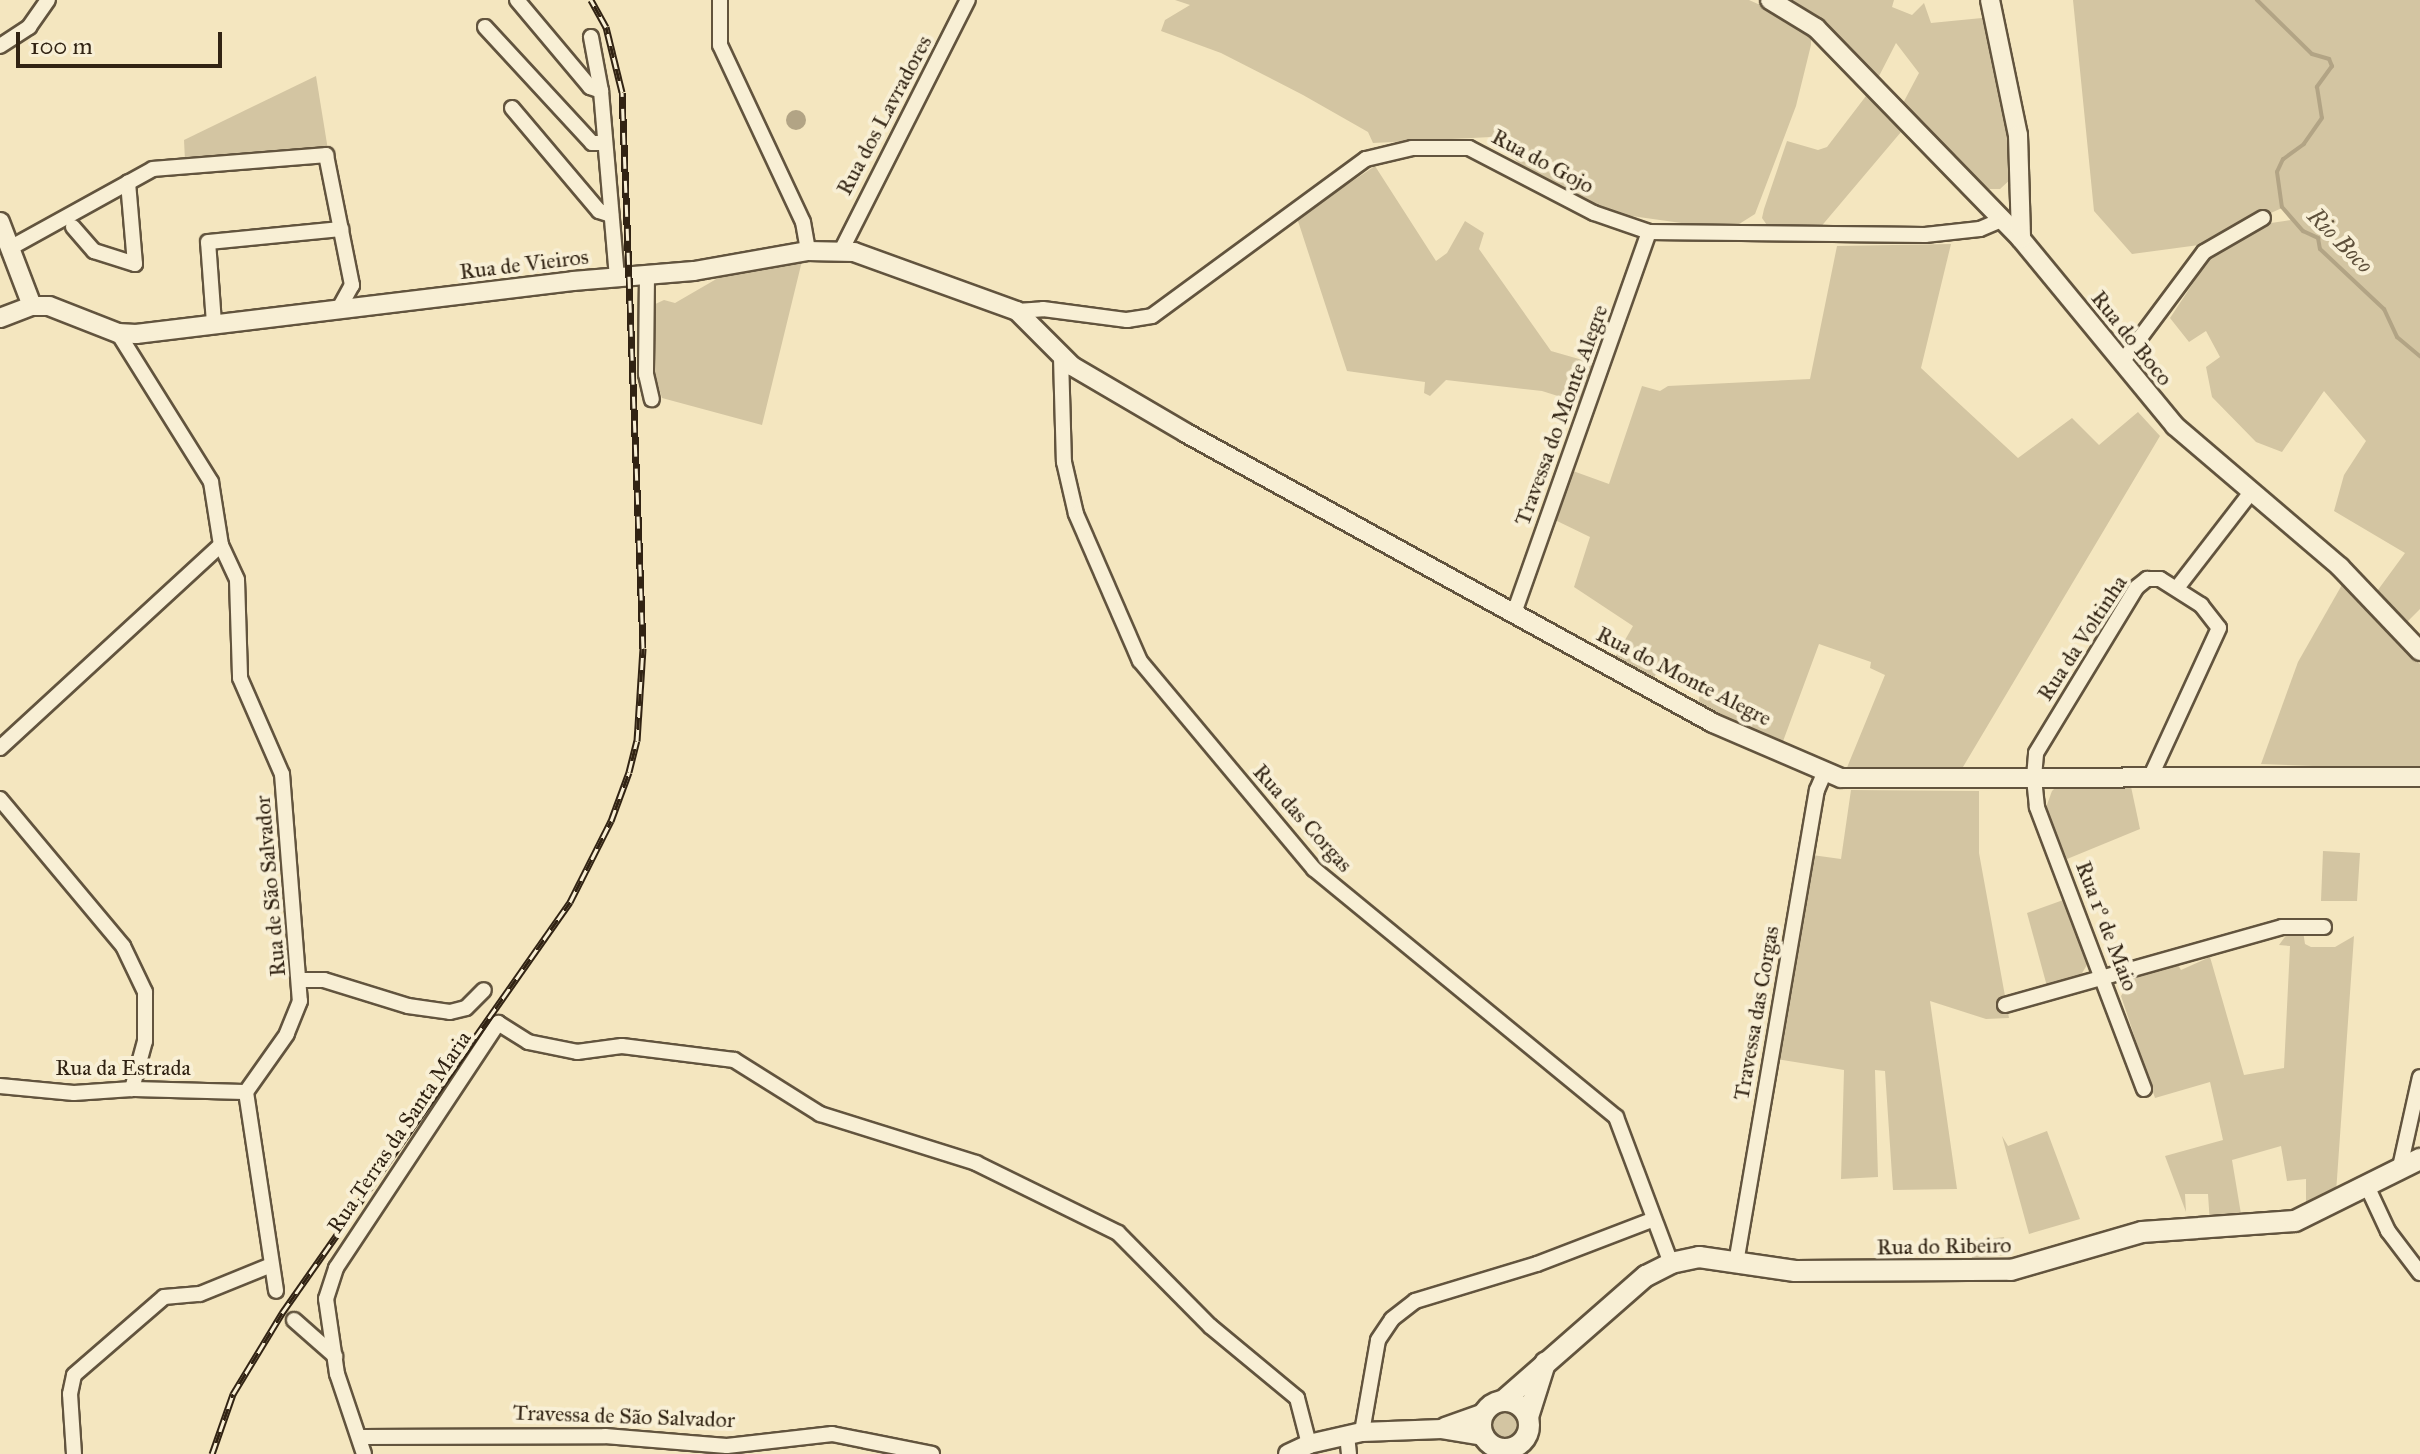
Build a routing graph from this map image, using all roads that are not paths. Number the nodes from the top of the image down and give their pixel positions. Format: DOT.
graph roads {
  1 [pos="48,0"];
  2 [pos="517,0"];
  3 [pos="720,0"];
  4 [pos="968,0"];
  5 [pos="1770,0"];
  6 [pos="1990,0"];
  7 [pos="485,27"];
  8 [pos="591,37"];
  9 [pos="0,46"];
  10 [pos="601,91"];
  11 [pos="512,108"];
  12 [pos="605,143"];
  13 [pos="128,182"];
  14 [pos="2020,182"];
  15 [pos="611,215"];
  16 [pos="2263,218"];
  17 [pos="2001,220"];
  18 [pos="0,222"];
  19 [pos="73,227"];
  20 [pos="341,229"];
  21 [pos="1649,232"];
  22 [pos="2021,239"];
  23 [pos="10,248"];
  24 [pos="808,251"];
  25 [pos="841,251"];
  26 [pos="647,275"];
  27 [pos="617,276"];
  28 [pos="32,306"];
  29 [pos="340,307"];
  30 [pos="1017,311"];
  31 [pos="0,318"];
  32 [pos="214,323"];
  33 [pos="118,333"];
  34 [pos="1061,357"];
  35 [pos="2122,362"];
  36 [pos="652,399"];
  37 [pos="2252,491"];
  38 [pos="221,545"];
  39 [pos="2177,588"];
  40 [pos="1514,613"];
  41 [pos="2420,651"];
  42 [pos="0,748"];
  43 [pos="1825,771"];
  44 [pos="2152,774"];
  45 [pos="2034,777"];
  46 [pos="2420,777"];
  47 [pos="0,799"];
  48 [pos="2324,927"];
  49 [pos="2105,979"];
  50 [pos="301,980"];
  51 [pos="484,990"];
  52 [pos="2005,1005"];
  53 [pos="2420,1077"];
  54 [pos="0,1086"];
  55 [pos="132,1089"];
  56 [pos="2144,1089"];
  57 [pos="246,1092"];
  58 [pos="2420,1159"];
  59 [pos="2400,1167"];
  60 [pos="2367,1186"];
  61 [pos="1654,1219"];
  62 [pos="1671,1263"];
  63 [pos="1736,1263"];
  64 [pos="269,1266"];
  65 [pos="2420,1273"];
  66 [pos="276,1291"];
  67 [pos="294,1320"];
  68 [pos="335,1356"];
  69 [pos="1545,1363"];
  70 [pos="1503,1401"];
  71 [pos="1484,1413"];
  72 [pos="1528,1417"];
  73 [pos="1442,1429"];
  74 [pos="360,1437"];
  75 [pos="1353,1441"];
  76 [pos="1309,1444"];
  77 [pos="1493,1446"];
  78 [pos="1523,1447"];
  79 [pos="74,1454"];
  80 [pos="364,1454"];
  81 [pos="932,1454"];
  82 [pos="1288,1454"];
  1 -- 9 [label="street"];
  2 -- 10 [label="street"];
  3 -- 24 [label="street"];
  4 -- 25 [label="street, Rua dos Lavradores"];
  5 -- 17 [label="street, Rua do Boco"];
  6 -- 14 [label="street"];
  7 -- 12 [label="street"];
  8 -- 10 [label="street"];
  10 -- 12 [label="street"];
  11 -- 15 [label="street"];
  12 -- 15 [label="street"];
  13 -- 19 [label="street"];
  13 -- 20 [label="street"];
  13 -- 23 [label="street"];
  14 -- 17 [label="street"];
  14 -- 22 [label="street"];
  15 -- 27 [label="street"];
  16 -- 35 [label="street"];
  17 -- 21 [label="street, Rua do Gojo"];
  17 -- 22 [label="street, Rua do Boco"];
  18 -- 23 [label="street"];
  20 -- 29 [label="street"];
  20 -- 32 [label="street"];
  21 -- 30 [label="street, Rua do Gojo"];
  21 -- 40 [label="street, Travessa do Monte Alegre"];
  22 -- 35 [label="street, Rua do Boco"];
  23 -- 28 [label="street"];
  24 -- 25 [label="street, Rua de Vieiros"];
  24 -- 26 [label="street, Rua de Vieiros"];
  25 -- 30 [label="street, Rua de Vieiros"];
  26 -- 27 [label="street, Rua de Vieiros"];
  26 -- 36 [label="street"];
  27 -- 29 [label="street, Rua de Vieiros"];
  28 -- 31 [label="street"];
  28 -- 33 [label="street, Rua de Vieiros"];
  29 -- 32 [label="street, Rua de Vieiros"];
  30 -- 34 [label="street, Rua do Monte Alegre"];
  32 -- 33 [label="street, Rua de Vieiros"];
  33 -- 38 [label="street, Rua de São Salvador"];
  34 -- 40 [label="street, Rua do Monte Alegre"];
  34 -- 61 [label="street, Rua das Corgas"];
  35 -- 37 [label="street, Rua do Boco"];
  37 -- 39 [label="street"];
  37 -- 41 [label="street, Rua do Boco"];
  38 -- 42 [label="street"];
  38 -- 50 [label="street, Rua de São Salvador"];
  39 -- 44 [label="street"];
  39 -- 45 [label="street, Rua da Voltinha"];
  40 -- 43 [label="street, Rua do Monte Alegre"];
  43 -- 45 [label="street, Rua do Monte Alegre"];
  43 -- 63 [label="street, Travessa das Corgas"];
  44 -- 45 [label="street, Rua do Monte Alegre"];
  44 -- 46 [label="street, Rua do Monte Alegre"];
  45 -- 49 [label="street, Rua 1º de Maio"];
  47 -- 55 [label="street"];
  48 -- 49 [label="street"];
  49 -- 52 [label="street"];
  49 -- 56 [label="street, Rua 1º de Maio"];
  50 -- 51 [label="street, Rua Terras da Santa Maria"];
  50 -- 57 [label="street, Rua de São Salvador"];
  53 -- 59 [label="street"];
  54 -- 55 [label="street, Rua da Estrada"];
  55 -- 57 [label="street, Rua da Estrada"];
  57 -- 64 [label="street"];
  58 -- 59 [label="main road, Rua do Ribeiro"];
  59 -- 60 [label="main road, Rua do Ribeiro"];
  60 -- 63 [label="main road, Rua do Ribeiro"];
  60 -- 65 [label="street"];
  61 -- 62 [label="street, Rua das Corgas"];
  61 -- 75 [label="street"];
  62 -- 63 [label="main road, Rua do Ribeiro"];
  62 -- 69 [label="main road, Rua do Ribeiro"];
  64 -- 66 [label="street"];
  64 -- 79 [label="street"];
  67 -- 68 [label="street"];
  68 -- 74 [label="street"];
  68 -- 76 [label="street, Rua Terras da Santa Maria"];
  69 -- 70 [label="main road, Rua do Ribeiro"];
  69 -- 72 [label="main road"];
  70 -- 71 [label="main road"];
  70 -- 72 [label="main road"];
  71 -- 73 [label="street"];
  71 -- 77 [label="main road"];
  72 -- 78 [label="main road"];
  73 -- 75 [label="street"];
  73 -- 77 [label="street"];
  74 -- 80 [label="street"];
  74 -- 81 [label="street, Travessa de São Salvador"];
  75 -- 76 [label="street"];
  76 -- 82 [label="street"];
  77 -- 78 [label="main road"];
}
